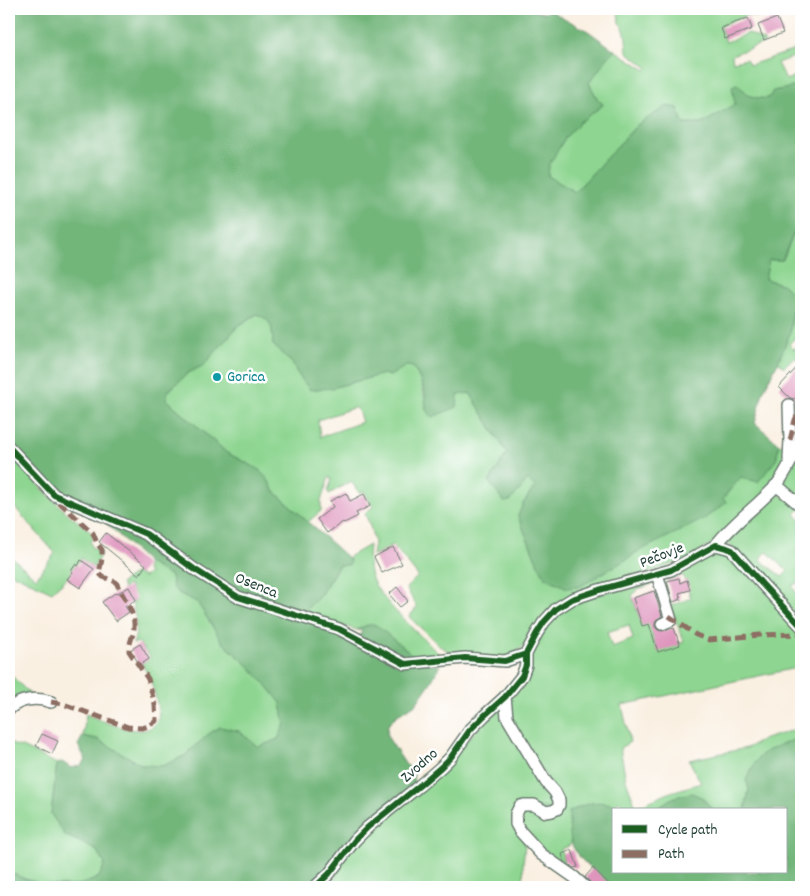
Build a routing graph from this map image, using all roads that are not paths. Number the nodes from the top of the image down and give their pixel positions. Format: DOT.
graph roads {
  1 [pos="799,9"];
  2 [pos="801,16"];
  3 [pos="789,405"];
  4 [pos="801,443"];
  5 [pos="9,447"];
  6 [pos="789,464"];
  7 [pos="775,486"];
  8 [pos="801,506"];
  9 [pos="716,545"];
  10 [pos="657,574"];
  11 [pos="662,624"];
  12 [pos="801,626"];
  13 [pos="526,654"];
  14 [pos="506,697"];
  15 [pos="51,702"];
  16 [pos="9,709"];
  17 [pos="315,887"];
  18 [pos="585,887"];
  1 -- 2 [label="street"];
  3 -- 6 [label="street"];
  4 -- 6 [label="street, Pečovje"];
  5 -- 13 [label="street, Osenca"];
  6 -- 7 [label="street, Pečovje"];
  7 -- 8 [label="street"];
  7 -- 9 [label="street, Pečovje"];
  9 -- 10 [label="street, Pečovje"];
  9 -- 12 [label="street"];
  10 -- 11 [label="street"];
  10 -- 13 [label="street, Pečovje"];
  13 -- 14 [label="street, Zvodno"];
  14 -- 17 [label="street, Zvodno"];
  14 -- 18 [label="street"];
  15 -- 16 [label="street"];
}
